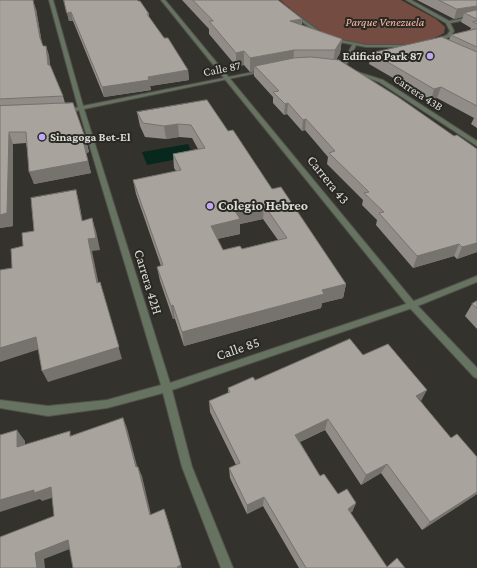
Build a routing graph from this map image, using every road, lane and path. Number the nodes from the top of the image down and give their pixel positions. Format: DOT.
graph roads {
  1 [pos="51,0"];
  2 [pos="163,0"];
  3 [pos="408,0"];
  4 [pos="287,10"];
  5 [pos="477,17"];
  6 [pos="448,22"];
  7 [pos="354,45"];
  8 [pos="441,45"];
  9 [pos="414,46"];
  10 [pos="336,67"];
  11 [pos="343,68"];
  12 [pos="271,70"];
  13 [pos="227,78"];
  14 [pos="81,108"];
  15 [pos="66,110"];
  16 [pos="477,144"];
  17 [pos="477,279"];
  18 [pos="412,305"];
  19 [pos="477,374"];
  20 [pos="167,388"];
  21 [pos="0,404"];
  22 [pos="227,568"];
  1 -- 14 [label="street, Carrera 42H"];
  2 -- 13 [label="street, Carrera 43"];
  3 -- 6 [label="street"];
  4 -- 7 [label="street"];
  5 -- 6 [label="street"];
  6 -- 8 [label="street"];
  7 -- 9 [label="street"];
  7 -- 11 [label="street"];
  10 -- 11 [label="street"];
  11 -- 16 [label="street, Carrera 43B"];
  12 -- 13 [label="street, Calle 87"];
  13 -- 14 [label="street, Calle 87"];
  13 -- 18 [label="street, Carrera 43"];
  14 -- 15 [label="street, Calle 87"];
  14 -- 20 [label="street, Carrera 42H"];
  17 -- 18 [label="street, Calle 85"];
  18 -- 19 [label="street, Carrera 43"];
  18 -- 20 [label="street, Calle 85"];
  20 -- 21 [label="street, Calle 85"];
  20 -- 22 [label="street, Carrera 42H"];
}
